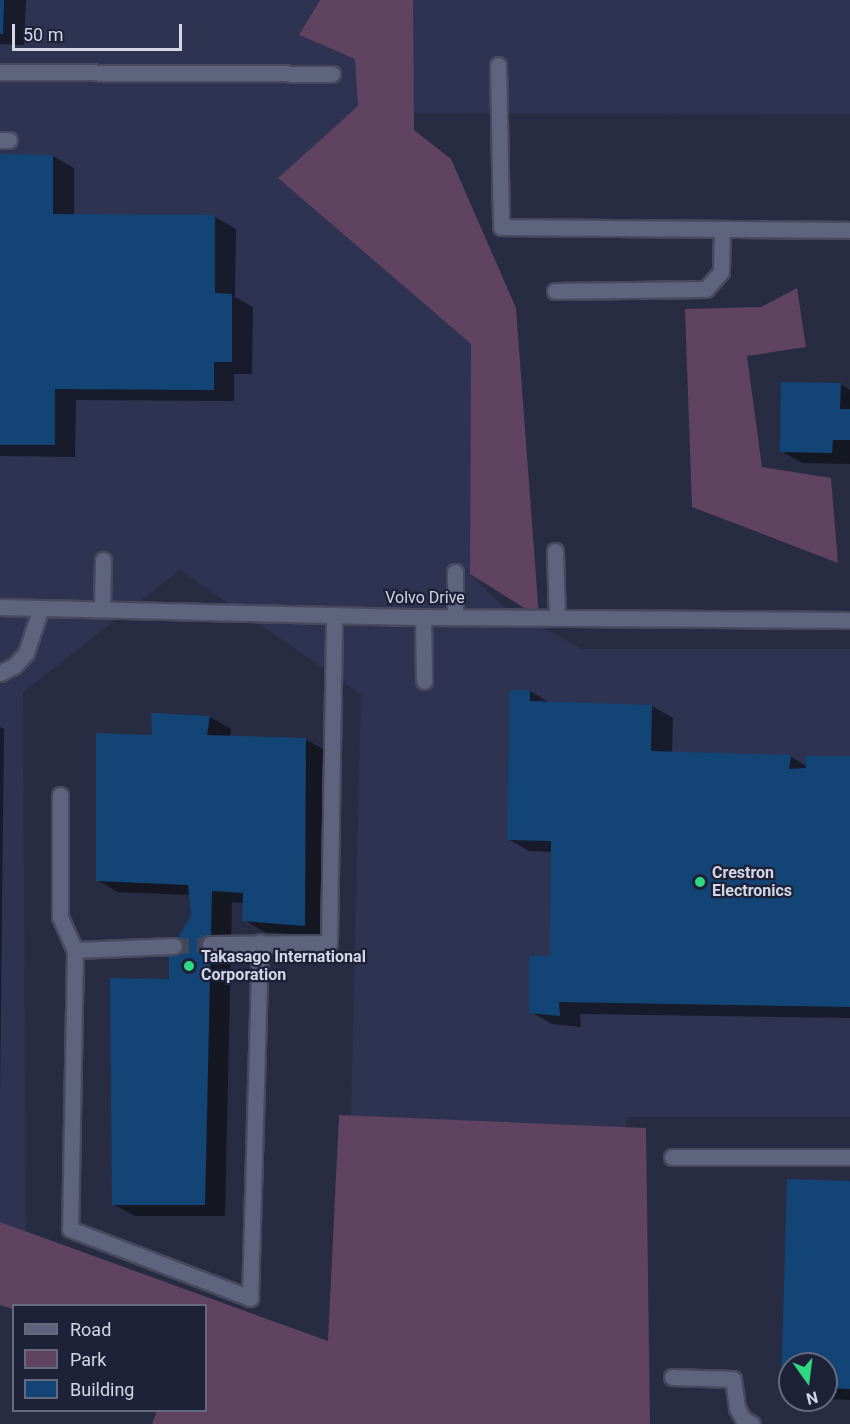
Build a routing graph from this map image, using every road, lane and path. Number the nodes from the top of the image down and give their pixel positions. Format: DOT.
graph roads {
  1 [pos="498,65"];
  2 [pos="0,72"];
  3 [pos="332,74"];
  4 [pos="722,229"];
  5 [pos="850,231"];
  6 [pos="555,291"];
  7 [pos="555,551"];
  8 [pos="103,560"];
  9 [pos="455,572"];
  10 [pos="0,607"];
  11 [pos="41,608"];
  12 [pos="102,609"];
  13 [pos="334,615"];
  14 [pos="423,617"];
  15 [pos="455,617"];
  16 [pos="557,618"];
  17 [pos="850,620"];
  18 [pos="0,673"];
  19 [pos="424,681"];
  20 [pos="60,795"];
  21 [pos="260,942"];
  22 [pos="210,944"];
  23 [pos="174,946"];
  24 [pos="75,950"];
  25 [pos="672,1157"];
  26 [pos="850,1157"];
  27 [pos="672,1377"];
  28 [pos="752,1424"];
  1 -- 4 [label="street"];
  2 -- 3 [label="street"];
  4 -- 5 [label="street"];
  4 -- 6 [label="street"];
  7 -- 16 [label="street"];
  8 -- 12 [label="street"];
  9 -- 15 [label="street"];
  10 -- 11 [label="street, Volvo Drive"];
  11 -- 12 [label="street, Volvo Drive"];
  11 -- 18 [label="street"];
  12 -- 13 [label="street, Volvo Drive"];
  13 -- 14 [label="street, Volvo Drive"];
  13 -- 21 [label="street"];
  14 -- 15 [label="street, Volvo Drive"];
  14 -- 19 [label="street"];
  15 -- 16 [label="street, Volvo Drive"];
  16 -- 17 [label="street, Volvo Drive"];
  20 -- 24 [label="street"];
  21 -- 22 [label="street"];
  21 -- 24 [label="street"];
  23 -- 24 [label="street"];
  25 -- 26 [label="street"];
  27 -- 28 [label="street"];
}
